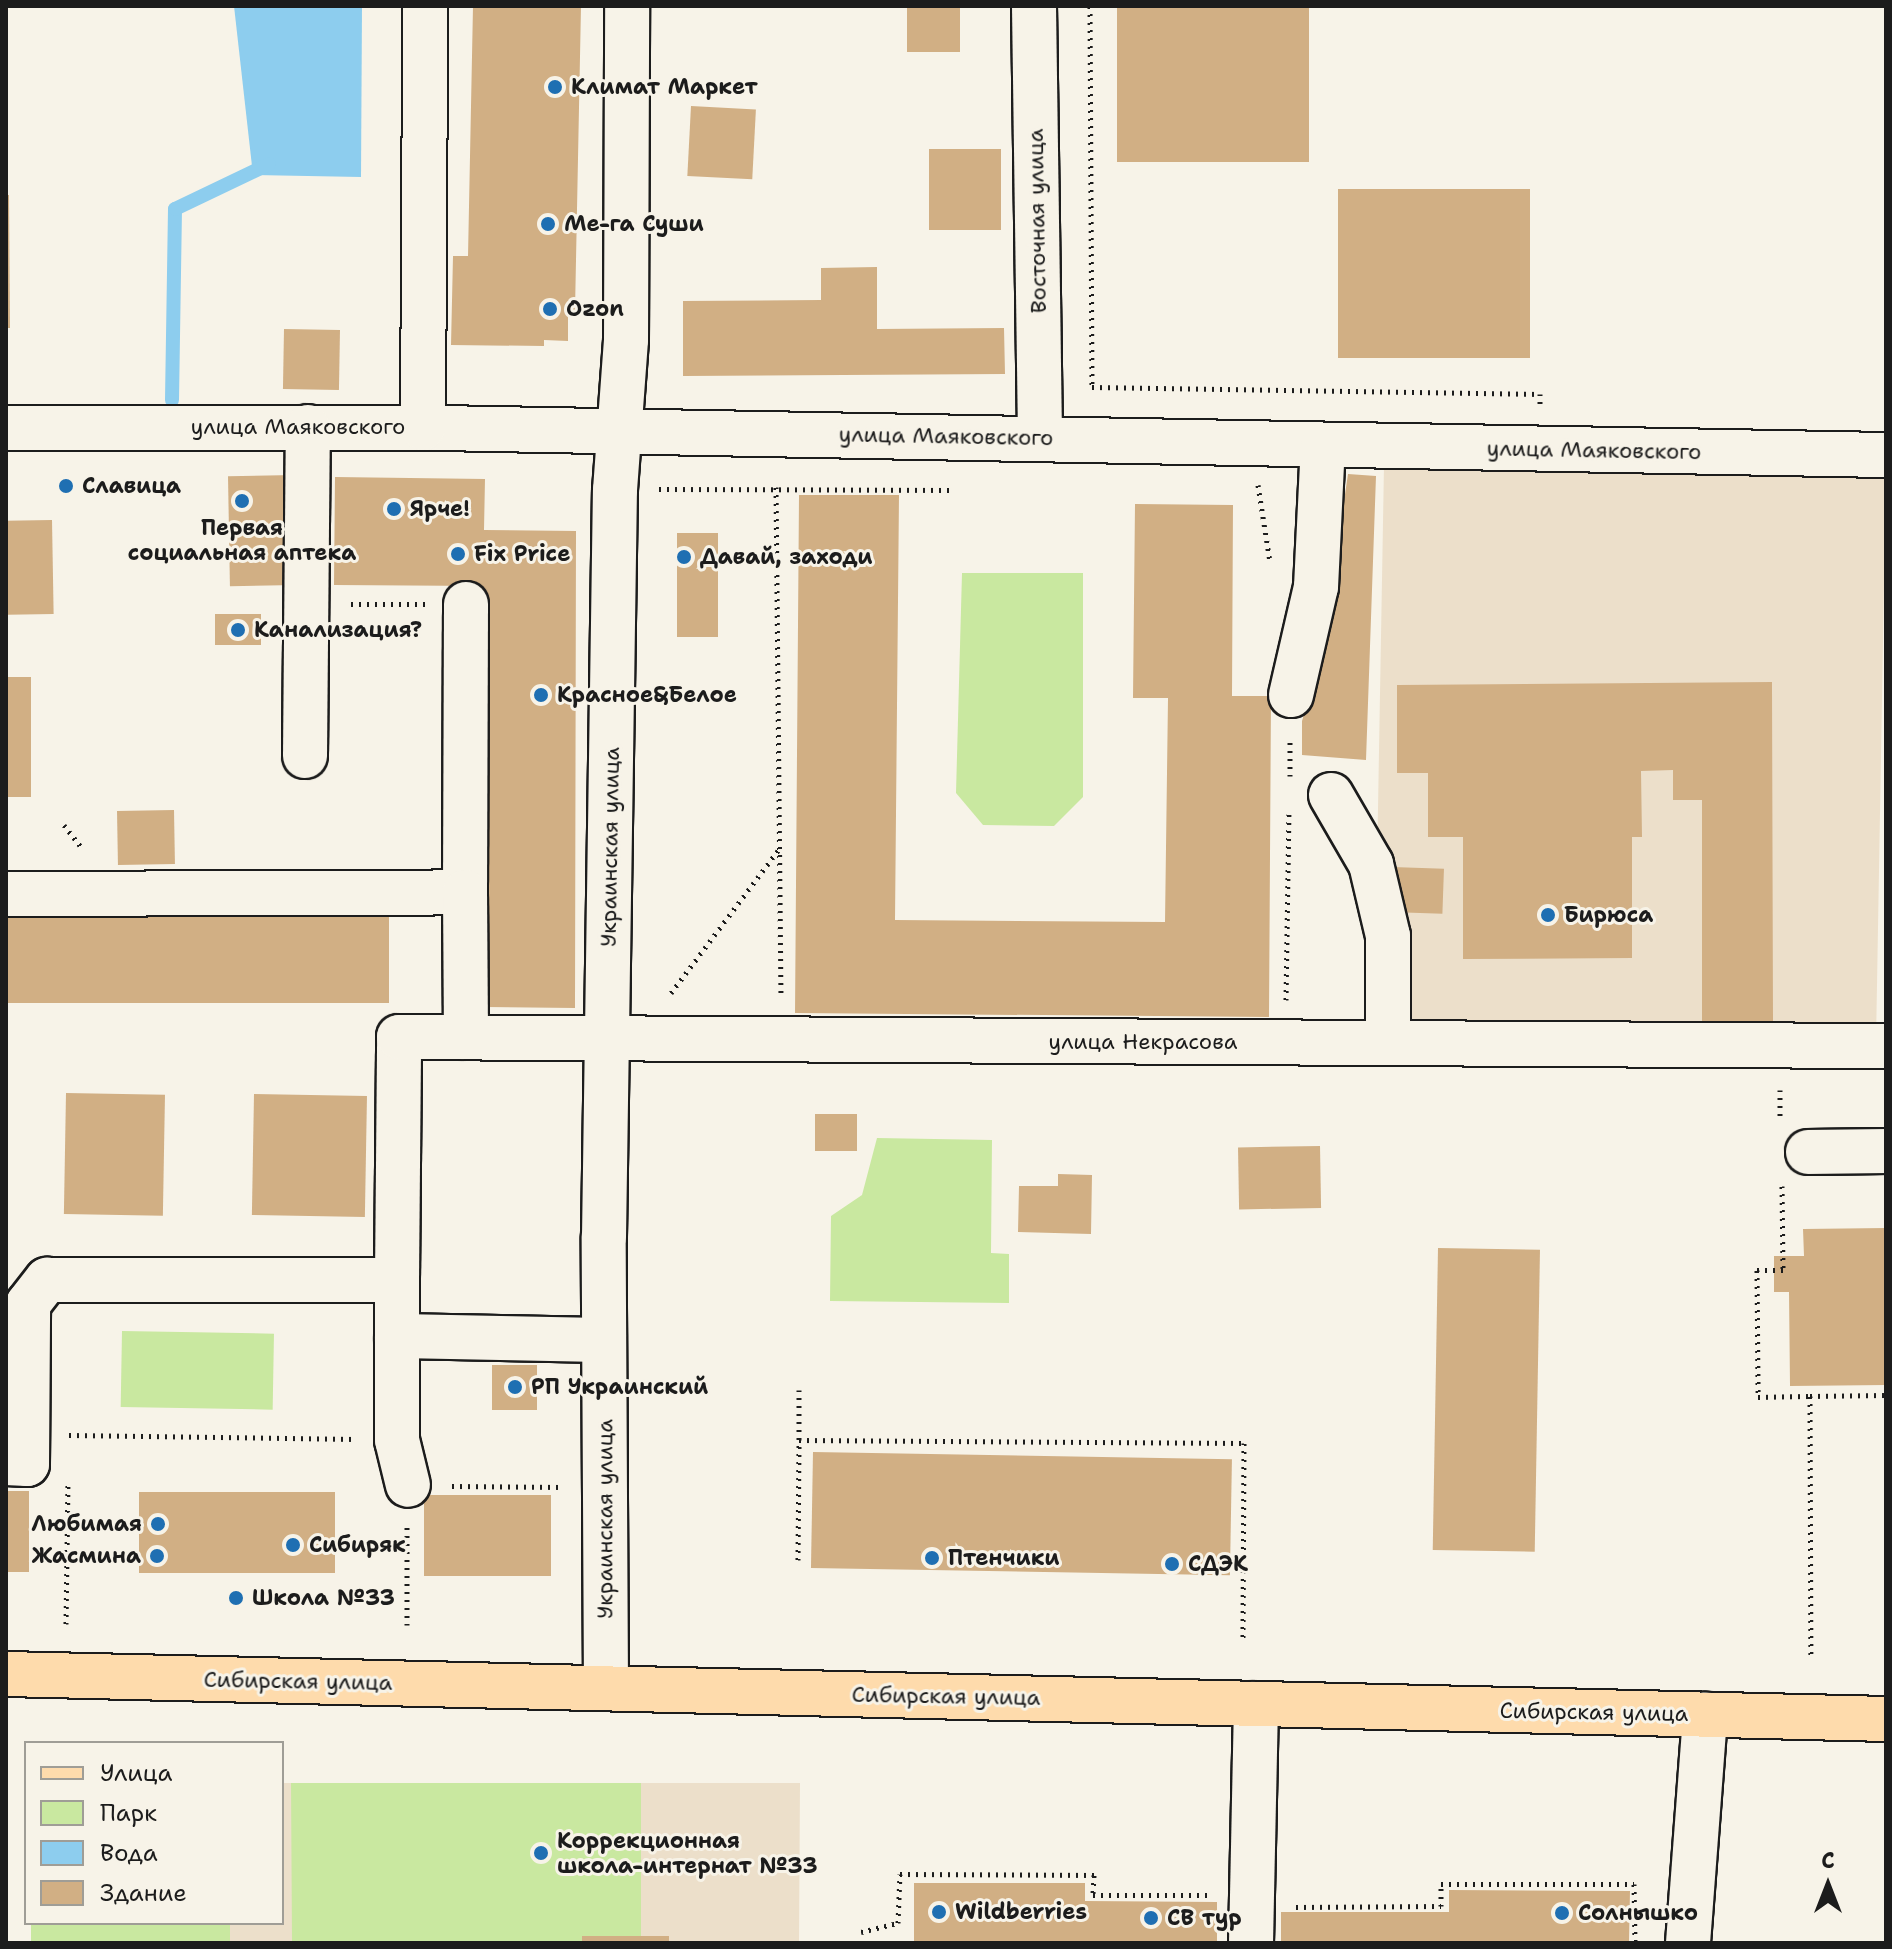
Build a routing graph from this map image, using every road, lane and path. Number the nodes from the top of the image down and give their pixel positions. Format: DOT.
graph roads {
  1 [pos="425,6"];
  2 [pos="627,6"];
  3 [pos="1034,6"];
  4 [pos="1090,6"];
  5 [pos="308,427"];
  6 [pos="6,428"];
  7 [pos="423,428"];
  8 [pos="620,431"];
  9 [pos="1040,437"];
  10 [pos="1251,445"];
  11 [pos="1323,446"];
  12 [pos="1540,450"];
  13 [pos="1886,455"];
  14 [pos="776,487"];
  15 [pos="615,490"];
  16 [pos="950,490"];
  17 [pos="1271,570"];
  18 [pos="466,604"];
  19 [pos="1291,695"];
  20 [pos="305,756"];
  21 [pos="1310,792"];
  22 [pos="1289,805"];
  23 [pos="780,848"];
  24 [pos="465,892"];
  25 [pos="6,894"];
  26 [pos="466,1037"];
  27 [pos="622,1039"];
  28 [pos="782,1040"];
  29 [pos="1285,1042"];
  30 [pos="1388,1043"];
  31 [pos="1779,1045"];
  32 [pos="1886,1046"];
  33 [pos="1886,1151"];
  34 [pos="1790,1156"];
  35 [pos="397,1280"];
  36 [pos="397,1336"];
  37 [pos="604,1340"];
  38 [pos="799,1390"];
  39 [pos="1886,1395"];
  40 [pos="1810,1396"];
  41 [pos="397,1440"];
  42 [pos="799,1440"];
  43 [pos="69,1450"];
  44 [pos="6,1463"];
  45 [pos="68,1464"];
  46 [pos="408,1485"];
  47 [pos="798,1560"];
  48 [pos="406,1608"];
  49 [pos="66,1624"];
  50 [pos="407,1625"];
  51 [pos="1243,1640"];
  52 [pos="1811,1659"];
  53 [pos="6,1674"];
  54 [pos="606,1688"];
  55 [pos="1256,1704"];
  56 [pos="1705,1715"];
  57 [pos="1886,1719"];
  58 [pos="1227,1895"];
  59 [pos="1290,1907"];
  60 [pos="861,1932"];
  61 [pos="1251,1943"];
  62 [pos="1635,1943"];
  63 [pos="1688,1943"];
  1 -- 7 [label="street"];
  2 -- 8 [label="street, Украинская улица"];
  3 -- 9 [label="street, Восточная улица"];
  4 -- 12 [label="path"];
  5 -- 6 [label="street, улица Маяковского"];
  5 -- 7 [label="street, улица Маяковского"];
  5 -- 20 [label="street"];
  7 -- 8 [label="street, улица Маяковского"];
  8 -- 9 [label="street, улица Маяковского"];
  8 -- 15 [label="street, Украинская улица"];
  9 -- 10 [label="street, улица Маяковского"];
  10 -- 11 [label="street, улица Маяковского"];
  10 -- 17 [label="path"];
  11 -- 12 [label="street, улица Маяковского"];
  11 -- 19 [label="street"];
  12 -- 13 [label="street, улица Маяковского"];
  14 -- 15 [label="path"];
  14 -- 16 [label="path"];
  14 -- 23 [label="path"];
  15 -- 27 [label="street, Украинская улица"];
  18 -- 24 [label="street"];
  19 -- 21 [label="path"];
  21 -- 30 [label="street"];
  22 -- 29 [label="path"];
  23 -- 27 [label="path"];
  23 -- 28 [label="path"];
  24 -- 25 [label="street"];
  24 -- 26 [label="street"];
  26 -- 27 [label="street, улица Некрасова"];
  26 -- 35 [label="street, улица Некрасова"];
  27 -- 28 [label="street, улица Некрасова"];
  27 -- 37 [label="street, Украинская улица"];
  28 -- 29 [label="street, улица Некрасова"];
  29 -- 30 [label="street, улица Некрасова"];
  30 -- 31 [label="street, улица Некрасова"];
  31 -- 32 [label="street, улица Некрасова"];
  31 -- 34 [label="path"];
  33 -- 34 [label="street"];
  34 -- 40 [label="path"];
  35 -- 36 [label="street"];
  35 -- 44 [label="street"];
  36 -- 37 [label="street"];
  36 -- 41 [label="street"];
  37 -- 54 [label="street, Украинская улица"];
  38 -- 42 [label="path"];
  39 -- 40 [label="path"];
  40 -- 52 [label="path"];
  41 -- 43 [label="path"];
  41 -- 46 [label="street"];
  42 -- 47 [label="path"];
  42 -- 51 [label="path"];
  45 -- 49 [label="path"];
  48 -- 50 [label="path"];
  53 -- 54 [label="main road, Сибирская улица"];
  54 -- 55 [label="main road, Сибирская улица"];
  55 -- 56 [label="main road, Сибирская улица"];
  55 -- 61 [label="street"];
  56 -- 57 [label="main road, Сибирская улица"];
  56 -- 63 [label="street"];
  58 -- 60 [label="path"];
  59 -- 62 [label="path"];
}
